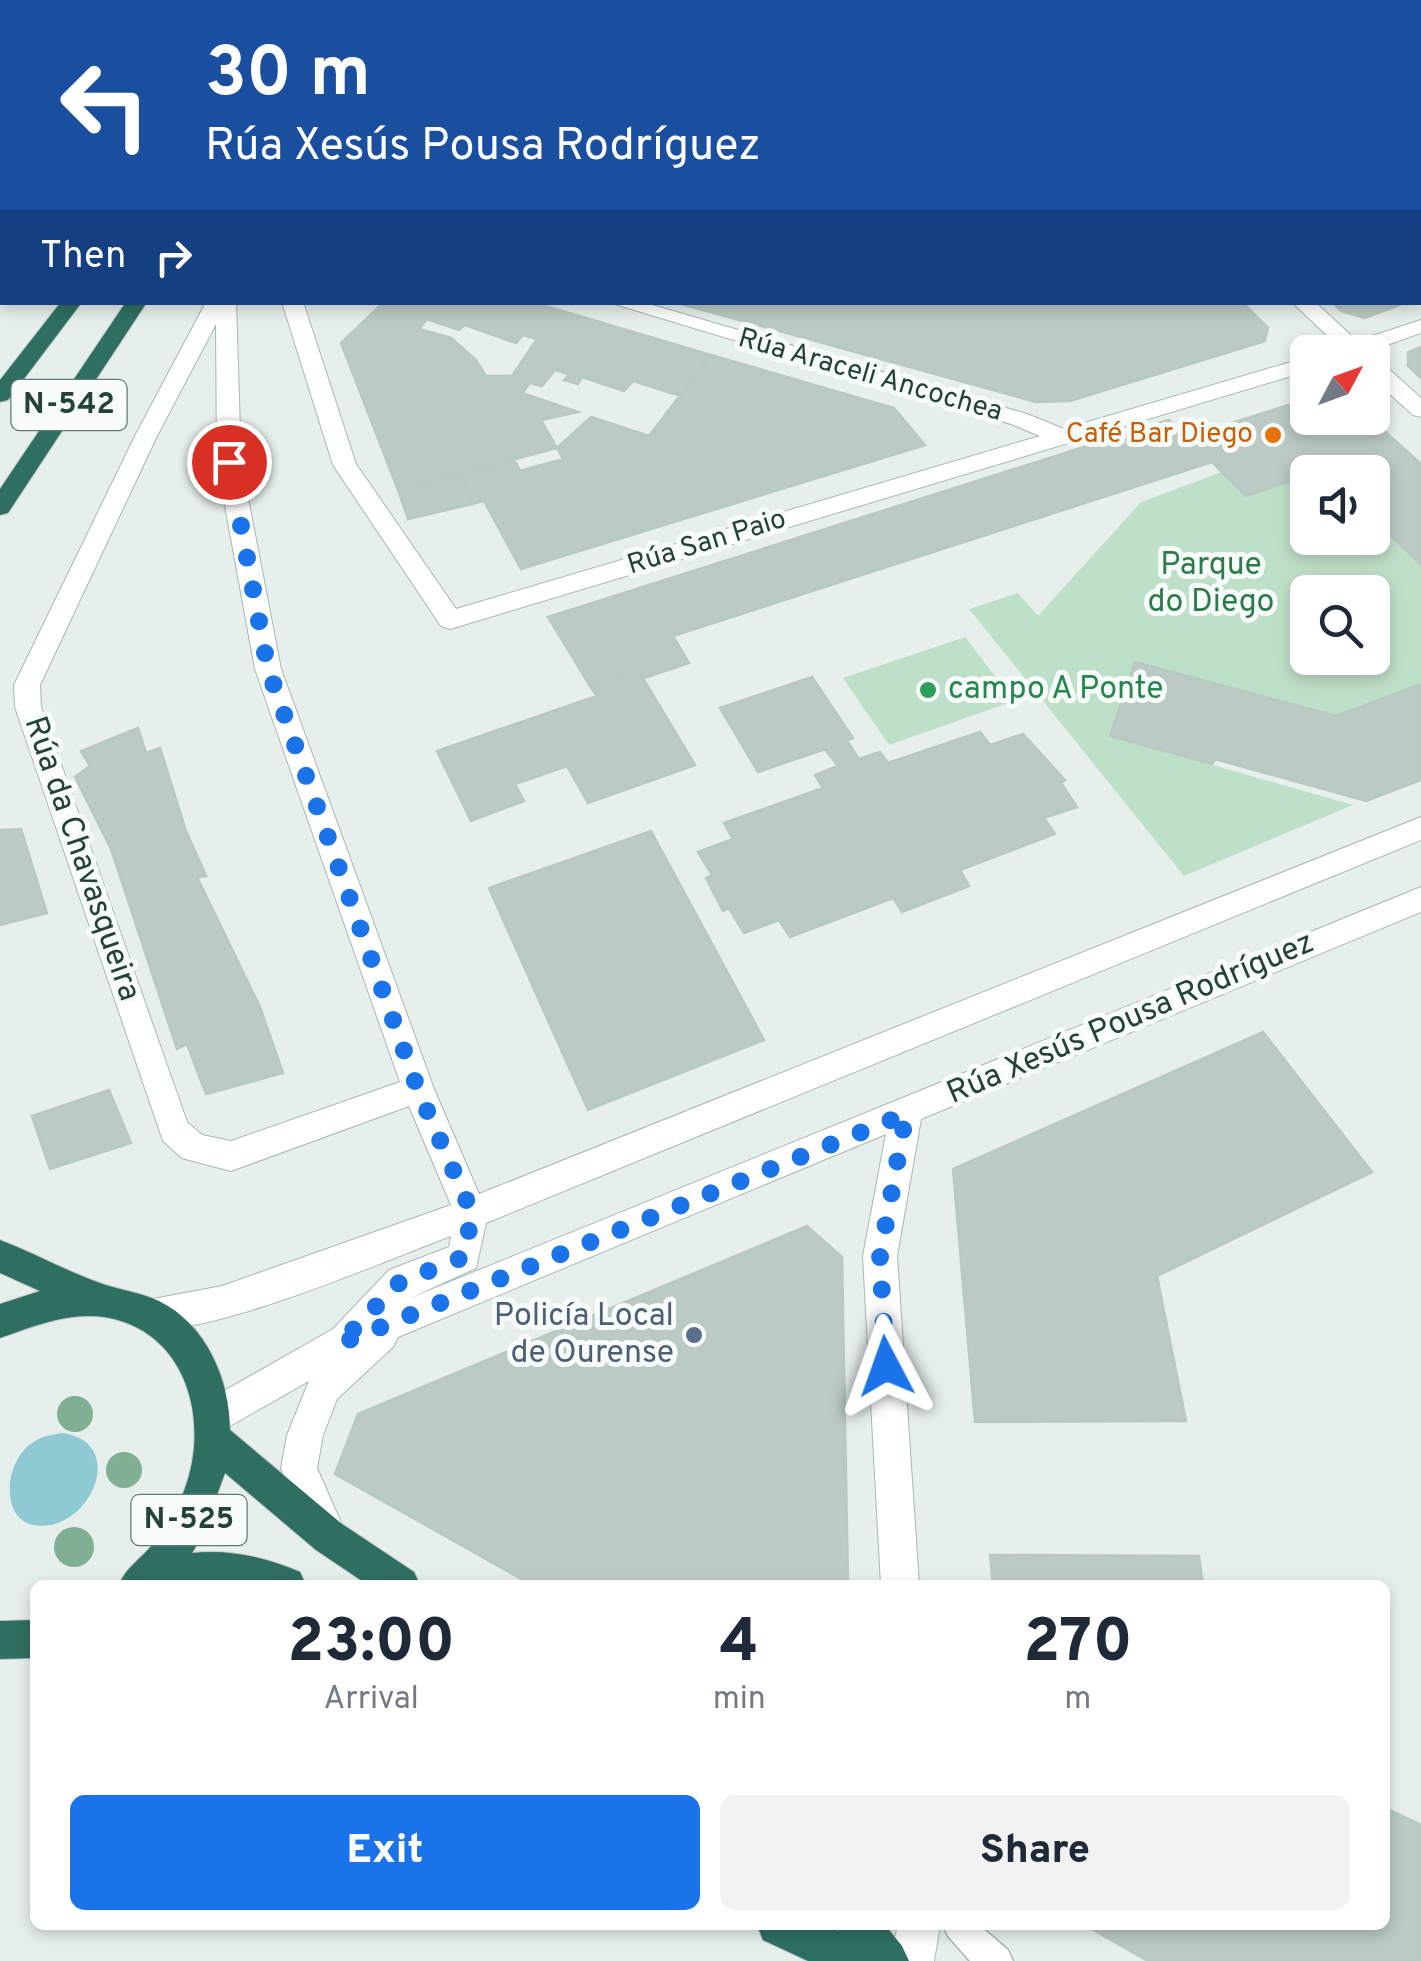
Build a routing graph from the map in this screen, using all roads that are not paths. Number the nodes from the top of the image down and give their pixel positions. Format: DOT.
graph roads {
  1 [pos="58,305"];
  2 [pos="70,305"];
  3 [pos="136,305"];
  4 [pos="215,305"];
  5 [pos="226,305"];
  6 [pos="628,305"];
  7 [pos="1305,305"];
  8 [pos="293,310"];
  9 [pos="1421,326"];
  10 [pos="1336,335"];
  11 [pos="1390,338"];
  12 [pos="1290,369"];
  13 [pos="1390,382"];
  14 [pos="0,394"];
  15 [pos="1421,410"];
  16 [pos="1062,437"];
  17 [pos="0,508"];
  18 [pos="1421,828"];
  19 [pos="1421,899"];
  20 [pos="418,1090"];
  21 [pos="906,1114"];
  22 [pos="472,1213"];
  23 [pos="0,1256"];
  24 [pos="103,1300"];
  25 [pos="149,1314"];
  26 [pos="0,1320"];
  27 [pos="397,1320"];
  28 [pos="339,1344"];
  29 [pos="214,1428"];
  30 [pos="328,1536"];
  31 [pos="145,1580"];
  32 [pos="150,1580"];
  33 [pos="268,1580"];
  34 [pos="393,1580"];
  35 [pos="900,1580"];
  36 [pos="30,1639"];
  37 [pos="0,1640"];
  38 [pos="789,1930"];
  39 [pos="860,1930"];
  40 [pos="918,1930"];
  41 [pos="963,1930"];
  42 [pos="856,1961"];
  43 [pos="887,1961"];
  44 [pos="912,1961"];
  45 [pos="996,1961"];
  1 -- 14 [label="highway"];
  2 -- 14 [label="highway, N-542"];
  3 -- 17 [label="highway, N-542"];
  4 -- 20 [label="street, Rúa da Chavasqueira"];
  5 -- 20 [label="street"];
  6 -- 16 [label="street, Rúa Araceli Ancochea"];
  7 -- 10 [label="street"];
  8 -- 16 [label="street, Rúa San Paio"];
  9 -- 11 [label="street"];
  12 -- 16 [label="street, Rúa San Paio"];
  13 -- 15 [label="street"];
  18 -- 22 [label="street, Rúa Xesús Pousa Rodríguez"];
  19 -- 21 [label="street, Rúa Xesús Pousa Rodríguez"];
  20 -- 22 [label="street"];
  21 -- 27 [label="street, Rúa Xesús Pousa Rodríguez"];
  21 -- 35 [label="street"];
  22 -- 25 [label="street, Rúa Xesús Pousa Rodríguez"];
  22 -- 28 [label="street, Rúa Xesús Pousa Rodríguez"];
  23 -- 24 [label="highway, N-525"];
  24 -- 25 [label="highway, N-525"];
  24 -- 26 [label="highway, N-525"];
  25 -- 29 [label="highway, N-525"];
  27 -- 28 [label="street, Rúa Xesús Pousa Rodríguez"];
  27 -- 30 [label="street, Rúa Xesús Pousa Rodríguez"];
  28 -- 29 [label="street, Rúa Xesús Pousa Rodríguez"];
  29 -- 30 [label="highway, N-525"];
  29 -- 31 [label="highway, N-525"];
  30 -- 34 [label="highway, N-525"];
  32 -- 33 [label="highway, N-525"];
  36 -- 37 [label="highway"];
  38 -- 42 [label="highway"];
  39 -- 43 [label="highway"];
  40 -- 44 [label="street"];
  41 -- 45 [label="lane"];
}
